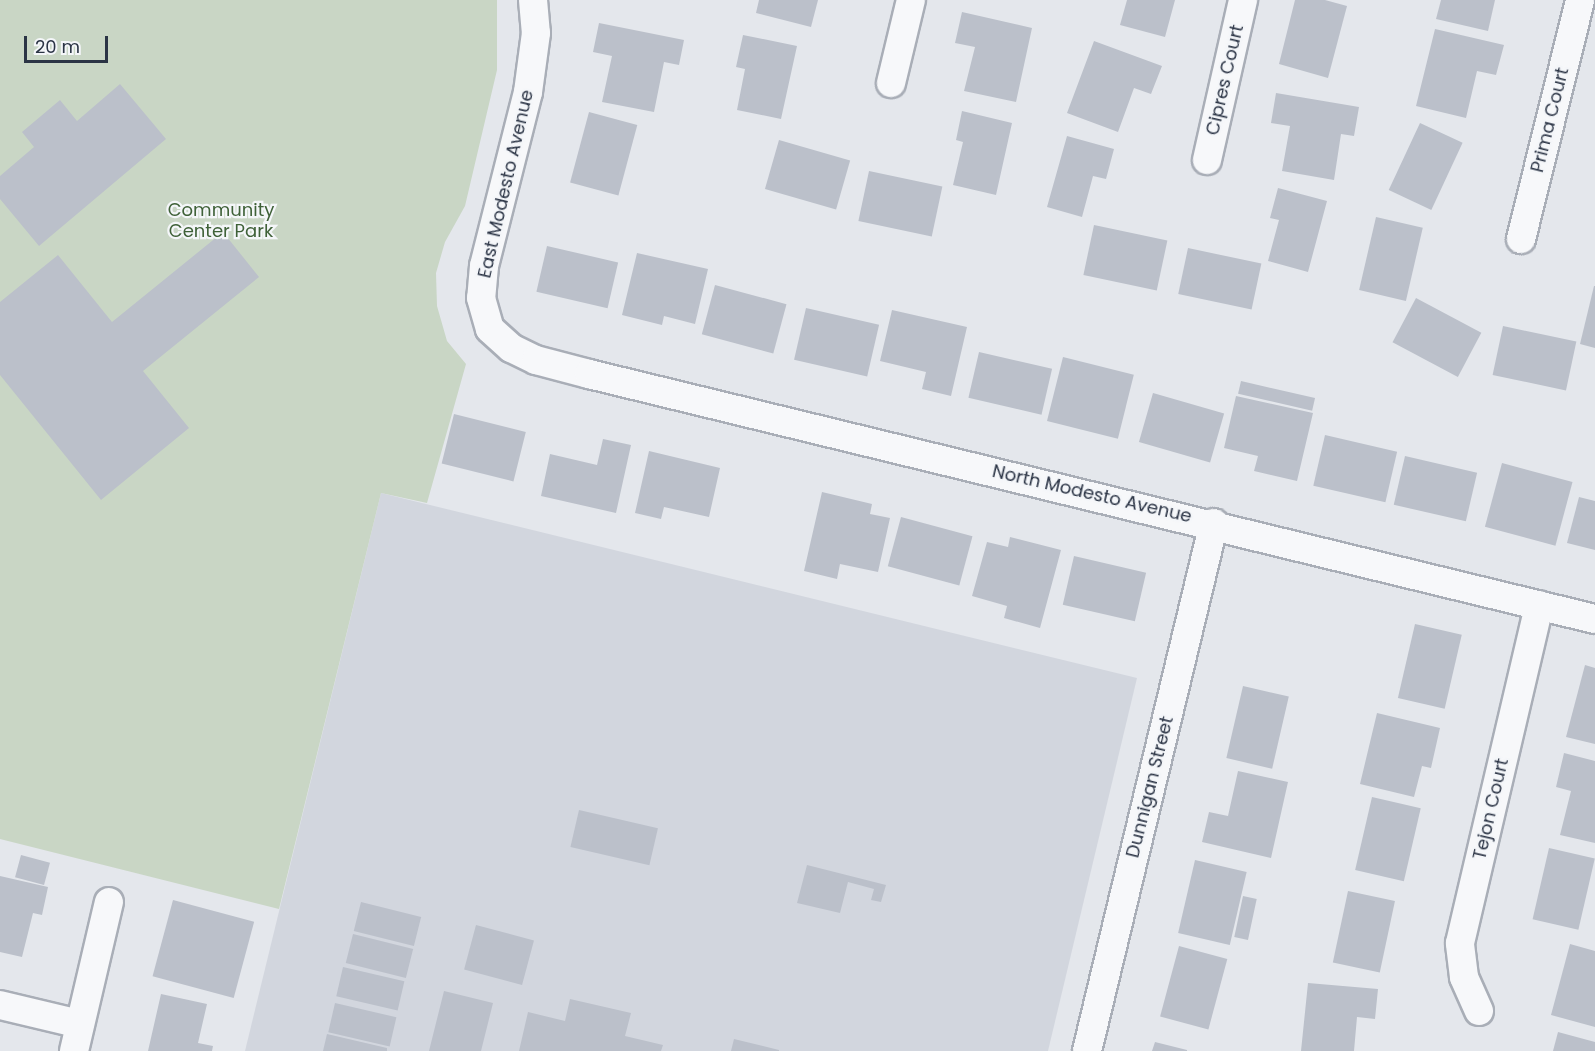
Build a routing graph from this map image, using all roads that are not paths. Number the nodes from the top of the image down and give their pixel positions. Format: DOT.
graph roads {
  1 [pos="533,0"];
  2 [pos="910,0"];
  3 [pos="1243,0"];
  4 [pos="1580,0"];
  5 [pos="891,83"];
  6 [pos="1207,160"];
  7 [pos="1521,239"];
  8 [pos="589,374"];
  9 [pos="1214,523"];
  10 [pos="1539,605"];
  11 [pos="1595,619"];
  12 [pos="109,902"];
  13 [pos="0,1005"];
  14 [pos="1479,1011"];
  15 [pos="77,1038"];
  16 [pos="1087,1051"];
  1 -- 8 [label="street, East Modesto Avenue"];
  2 -- 5 [label="street"];
  3 -- 6 [label="street, Cipres Court"];
  4 -- 7 [label="street, Prima Court"];
  8 -- 9 [label="street, North Modesto Avenue"];
  9 -- 10 [label="street, North Modesto Avenue"];
  9 -- 16 [label="street, Dunnigan Street"];
  10 -- 11 [label="street, North Modesto Avenue"];
  10 -- 14 [label="street, Tejon Court"];
  12 -- 15 [label="street"];
  13 -- 15 [label="street"];
}
